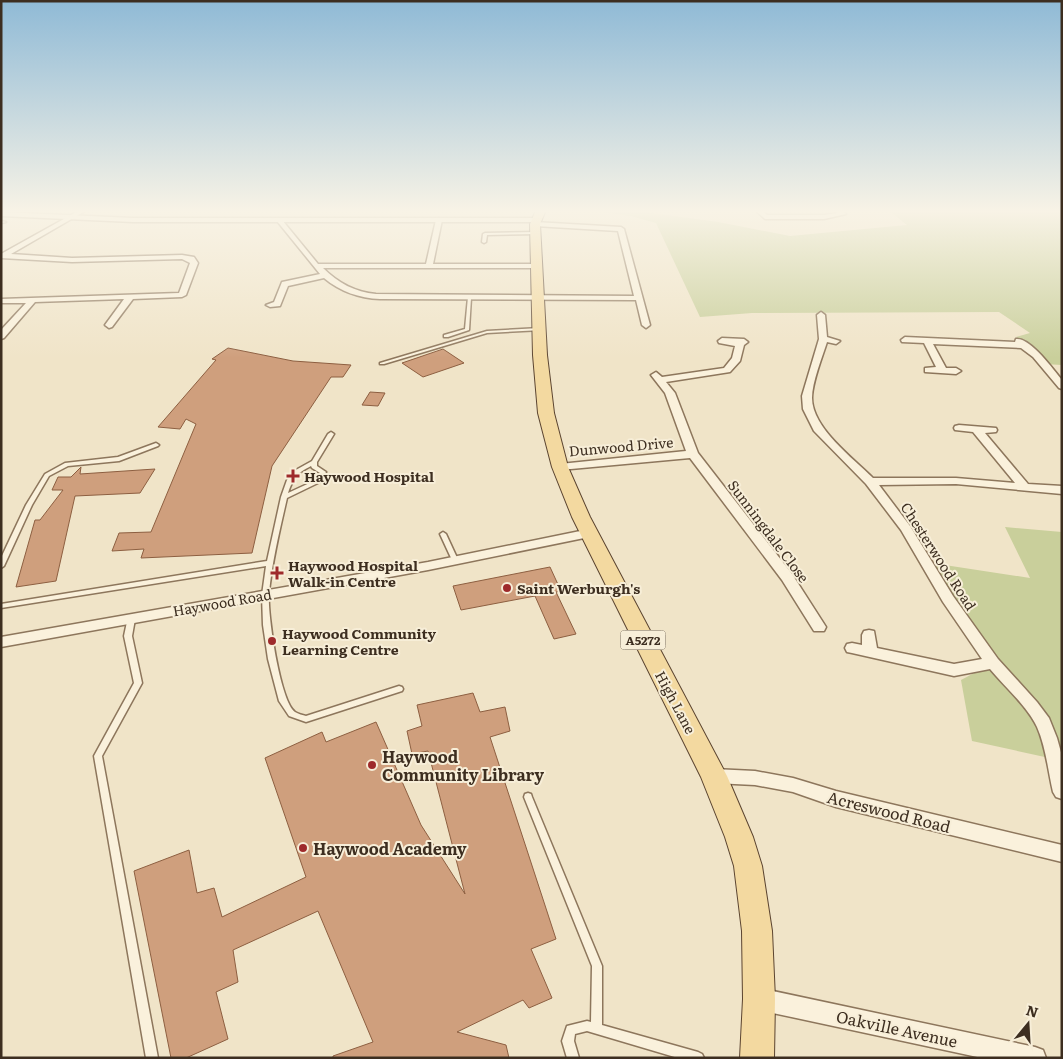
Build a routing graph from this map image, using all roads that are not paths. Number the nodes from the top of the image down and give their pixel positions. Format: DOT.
graph roads {
  1 [pos="62,259"];
  2 [pos="105,259"];
  3 [pos="189,259"];
  4 [pos="312,259"];
  5 [pos="431,259"];
  6 [pos="536,259"];
  7 [pos="629,259"];
  8 [pos="318,266"];
  9 [pos="429,266"];
  10 [pos="536,266"];
  11 [pos="326,275"];
  12 [pos="130,297"];
  13 [pos="469,298"];
  14 [pos="539,298"];
  15 [pos="639,298"];
  16 [pos="32,300"];
  17 [pos="1,301"];
  18 [pos="270,305"];
  19 [pos="821,315"];
  20 [pos="109,325"];
  21 [pos="646,325"];
  22 [pos="540,329"];
  23 [pos="1,336"];
  24 [pos="446,336"];
  25 [pos="1016,337"];
  26 [pos="905,340"];
  27 [pos="722,341"];
  28 [pos="927,341"];
  29 [pos="1024,345"];
  30 [pos="382,363"];
  31 [pos="928,370"];
  32 [pos="942,370"];
  33 [pos="956,371"];
  34 [pos="1062,386"];
  35 [pos="959,428"];
  36 [pos="976,429"];
  37 [pos="992,430"];
  38 [pos="331,434"];
  39 [pos="156,445"];
  40 [pos="693,454"];
  41 [pos="314,462"];
  42 [pos="560,467"];
  43 [pos="870,482"];
  44 [pos="1025,488"];
  45 [pos="1062,490"];
  46 [pos="284,497"];
  47 [pos="590,533"];
  48 [pos="443,534"];
  49 [pos="455,560"];
  50 [pos="270,562"];
  51 [pos="1,566"];
  52 [pos="265,595"];
  53 [pos="1,606"];
  54 [pos="131,619"];
  55 [pos="819,627"];
  56 [pos="869,635"];
  57 [pos="1,642"];
  58 [pos="852,648"];
  59 [pos="870,651"];
  60 [pos="993,663"];
  61 [pos="398,689"];
  62 [pos="714,776"];
  63 [pos="1062,792"];
  64 [pos="528,796"];
  65 [pos="1062,854"];
  66 [pos="759,998"];
  67 [pos="596,1028"];
  68 [pos="152,1058"];
  69 [pos="573,1058"];
  70 [pos="698,1058"];
  71 [pos="757,1058"];
  72 [pos="1035,1058"];
  1 -- 2 [label="street"];
  3 -- 12 [label="street"];
  4 -- 8 [label="street"];
  5 -- 9 [label="street"];
  6 -- 10 [label="main road, High Lane / A5272"];
  7 -- 15 [label="street"];
  8 -- 9 [label="street"];
  8 -- 11 [label="street"];
  9 -- 10 [label="street"];
  10 -- 14 [label="main road, High Lane / A5272"];
  11 -- 13 [label="street"];
  11 -- 18 [label="street"];
  12 -- 16 [label="street"];
  12 -- 20 [label="street"];
  13 -- 14 [label="street"];
  13 -- 24 [label="lane"];
  14 -- 15 [label="street"];
  14 -- 22 [label="main road, High Lane / A5272"];
  15 -- 21 [label="street"];
  16 -- 17 [label="street"];
  16 -- 23 [label="street"];
  19 -- 43 [label="street, Chesterwood Road"];
  22 -- 30 [label="lane"];
  22 -- 42 [label="main road, High Lane / A5272"];
  25 -- 29 [label="street"];
  26 -- 28 [label="street"];
  27 -- 40 [label="street, Dunwood Drive"];
  28 -- 29 [label="street"];
  28 -- 32 [label="street"];
  29 -- 34 [label="street"];
  31 -- 32 [label="street"];
  32 -- 33 [label="street"];
  35 -- 36 [label="street"];
  36 -- 37 [label="street"];
  36 -- 44 [label="street"];
  38 -- 41 [label="lane"];
  39 -- 51 [label="lane"];
  40 -- 42 [label="street, Dunwood Drive"];
  40 -- 55 [label="street, Sunningdale Close"];
  41 -- 46 [label="lane"];
  41 -- 46 [label="lane"];
  42 -- 47 [label="main road, High Lane / A5272"];
  43 -- 44 [label="street"];
  43 -- 60 [label="street, Chesterwood Road"];
  44 -- 45 [label="street"];
  46 -- 50 [label="lane"];
  47 -- 49 [label="street, Haywood Road"];
  47 -- 62 [label="main road, High Lane / A5272"];
  48 -- 49 [label="lane"];
  49 -- 52 [label="street, Haywood Road"];
  50 -- 52 [label="lane"];
  50 -- 53 [label="lane"];
  52 -- 54 [label="street, Haywood Road"];
  52 -- 61 [label="lane"];
  54 -- 57 [label="street, Haywood Road"];
  54 -- 68 [label="lane"];
  56 -- 59 [label="street"];
  58 -- 59 [label="street"];
  59 -- 60 [label="street"];
  60 -- 63 [label="street, Chesterwood Road"];
  62 -- 65 [label="street, Acreswood Road"];
  62 -- 66 [label="main road, High Lane / A5272"];
  64 -- 67 [label="lane"];
  66 -- 71 [label="main road, High Lane / A5272"];
  66 -- 72 [label="street, Oakville Avenue"];
  67 -- 69 [label="lane"];
  67 -- 70 [label="lane"];
}
